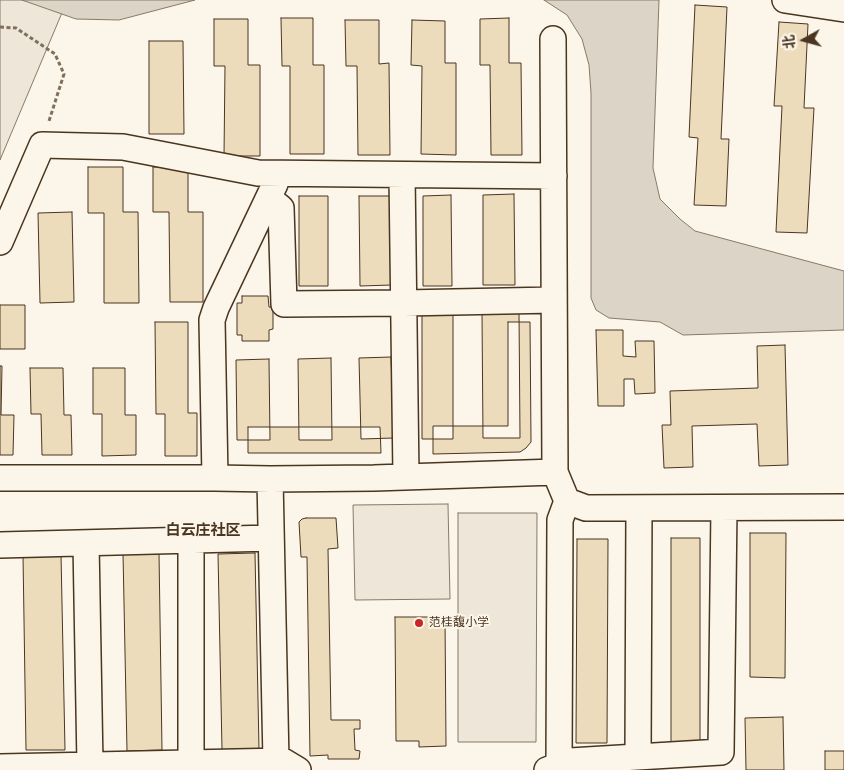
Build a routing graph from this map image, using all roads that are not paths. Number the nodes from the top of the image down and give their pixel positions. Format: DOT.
graph roads {
  1 [pos="785,0"];
  2 [pos="844,9"];
  3 [pos="553,40"];
  4 [pos="280,174"];
  5 [pos="402,175"];
  6 [pos="554,176"];
  7 [pos="269,198"];
  8 [pos="0,242"];
  9 [pos="554,300"];
  10 [pos="404,303"];
  11 [pos="555,472"];
  12 [pos="406,477"];
  13 [pos="0,478"];
  14 [pos="215,478"];
  15 [pos="270,480"];
  16 [pos="567,501"];
  17 [pos="844,507"];
  18 [pos="639,508"];
  19 [pos="724,508"];
  20 [pos="271,538"];
  21 [pos="191,540"];
  22 [pos="86,542"];
  23 [pos="0,544"];
  24 [pos="638,757"];
  25 [pos="191,763"];
  26 [pos="90,765"];
  27 [pos="287,766"];
  28 [pos="0,767"];
  29 [pos="553,768"];
  1 -- 2 [label="lane"];
  3 -- 6 [label="lane"];
  4 -- 5 [label="lane"];
  4 -- 7 [label="lane"];
  4 -- 8 [label="lane"];
  5 -- 6 [label="lane"];
  5 -- 10 [label="lane"];
  6 -- 9 [label="lane"];
  7 -- 10 [label="lane"];
  7 -- 14 [label="lane"];
  9 -- 10 [label="lane"];
  9 -- 11 [label="lane"];
  10 -- 12 [label="lane"];
  11 -- 12 [label="lane"];
  11 -- 16 [label="lane"];
  12 -- 15 [label="lane"];
  13 -- 14 [label="lane"];
  14 -- 15 [label="lane"];
  15 -- 20 [label="lane"];
  16 -- 18 [label="lane"];
  16 -- 29 [label="lane"];
  17 -- 19 [label="lane"];
  18 -- 19 [label="lane"];
  18 -- 24 [label="lane"];
  19 -- 24 [label="lane"];
  20 -- 21 [label="lane"];
  20 -- 27 [label="lane"];
  21 -- 22 [label="lane"];
  21 -- 25 [label="lane"];
  22 -- 23 [label="lane"];
  22 -- 26 [label="lane"];
  24 -- 29 [label="lane"];
  25 -- 26 [label="lane"];
  25 -- 27 [label="lane"];
  26 -- 28 [label="lane"];
}
